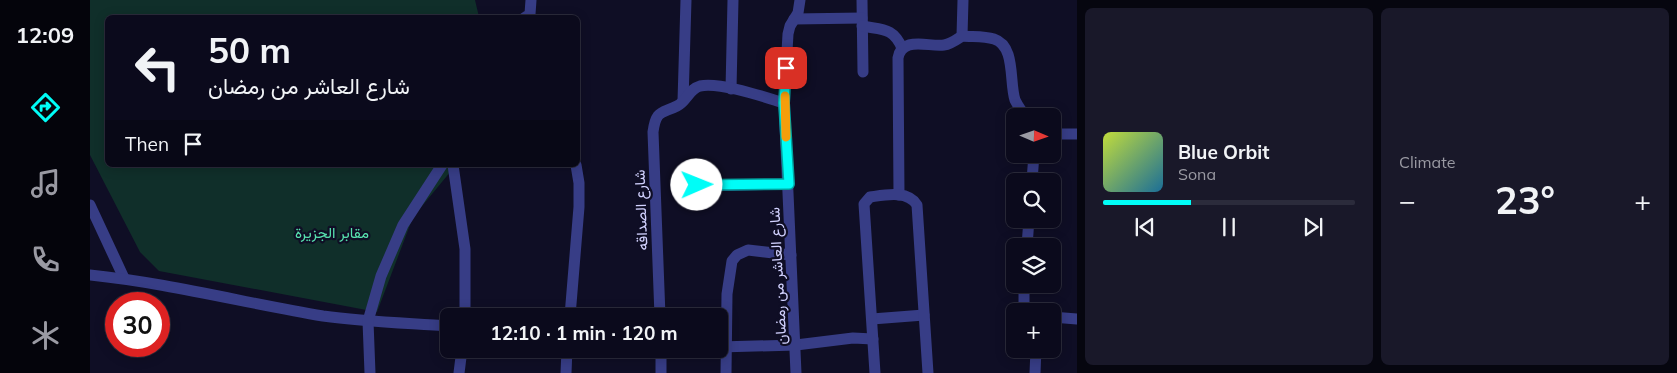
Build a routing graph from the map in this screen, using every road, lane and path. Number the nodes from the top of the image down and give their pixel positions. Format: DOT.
graph roads {
  1 [pos="531,0"];
  2 [pos="686,0"];
  3 [pos="733,0"];
  4 [pos="800,0"];
  5 [pos="862,0"];
  6 [pos="963,0"];
  7 [pos="529,15"];
  8 [pos="794,20"];
  9 [pos="862,22"];
  10 [pos="962,36"];
  11 [pos="902,48"];
  12 [pos="863,72"];
  13 [pos="731,89"];
  14 [pos="683,101"];
  15 [pos="784,103"];
  16 [pos="1019,108"];
  17 [pos="1061,134"];
  18 [pos="1077,134"];
  19 [pos="441,167"];
  20 [pos="453,167"];
  21 [pos="576,167"];
  22 [pos="789,184"];
  23 [pos="678,186"];
  24 [pos="899,195"];
  25 [pos="90,205"];
  26 [pos="791,255"];
  27 [pos="90,274"];
  28 [pos="124,278"];
  29 [pos="464,308"];
  30 [pos="571,308"];
  31 [pos="660,308"];
  32 [pos="727,308"];
  33 [pos="924,315"];
  34 [pos="1061,318"];
  35 [pos="872,319"];
  36 [pos="1077,319"];
  37 [pos="368,321"];
  38 [pos="440,325"];
  39 [pos="873,339"];
  40 [pos="796,345"];
  41 [pos="728,347"];
  42 [pos="461,358"];
  43 [pos="567,358"];
  44 [pos="662,358"];
  45 [pos="724,358"];
  46 [pos="1036,358"];
  47 [pos="370,373"];
  48 [pos="460,373"];
  49 [pos="566,373"];
  50 [pos="662,373"];
  51 [pos="726,373"];
  52 [pos="796,373"];
  53 [pos="876,373"];
  54 [pos="928,373"];
  55 [pos="1035,373"];
  1 -- 7 [label="street"];
  2 -- 14 [label="street"];
  3 -- 13 [label="street"];
  4 -- 8 [label="street, شارع العاشر من رمضان"];
  5 -- 9 [label="street"];
  6 -- 10 [label="street"];
  8 -- 9 [label="street"];
  8 -- 15 [label="street, شارع العاشر من رمضان"];
  9 -- 11 [label="street"];
  9 -- 12 [label="street"];
  10 -- 11 [label="street"];
  10 -- 16 [label="street"];
  11 -- 24 [label="street"];
  13 -- 14 [label="street"];
  13 -- 15 [label="street"];
  14 -- 31 [label="street, شارع الصداقه"];
  15 -- 22 [label="street, شارع العاشر من رمضان"];
  17 -- 18 [label="street"];
  19 -- 37 [label="street"];
  20 -- 29 [label="street"];
  21 -- 30 [label="street"];
  22 -- 23 [label="street"];
  22 -- 26 [label="street, شارع العاشر من رمضان"];
  24 -- 33 [label="street"];
  24 -- 35 [label="street"];
  25 -- 28 [label="street"];
  26 -- 32 [label="street"];
  26 -- 40 [label="street, شارع العاشر من رمضان"];
  27 -- 28 [label="street"];
  28 -- 37 [label="street"];
  33 -- 35 [label="street"];
  33 -- 54 [label="street"];
  34 -- 36 [label="street"];
  35 -- 39 [label="street"];
  37 -- 38 [label="street"];
  37 -- 47 [label="street"];
  39 -- 40 [label="street"];
  39 -- 53 [label="street"];
  40 -- 41 [label="street"];
  40 -- 52 [label="street, شارع العاشر من رمضان"];
  42 -- 48 [label="street"];
  43 -- 49 [label="street"];
  44 -- 50 [label="street"];
  45 -- 51 [label="street"];
  46 -- 55 [label="street"];
}
